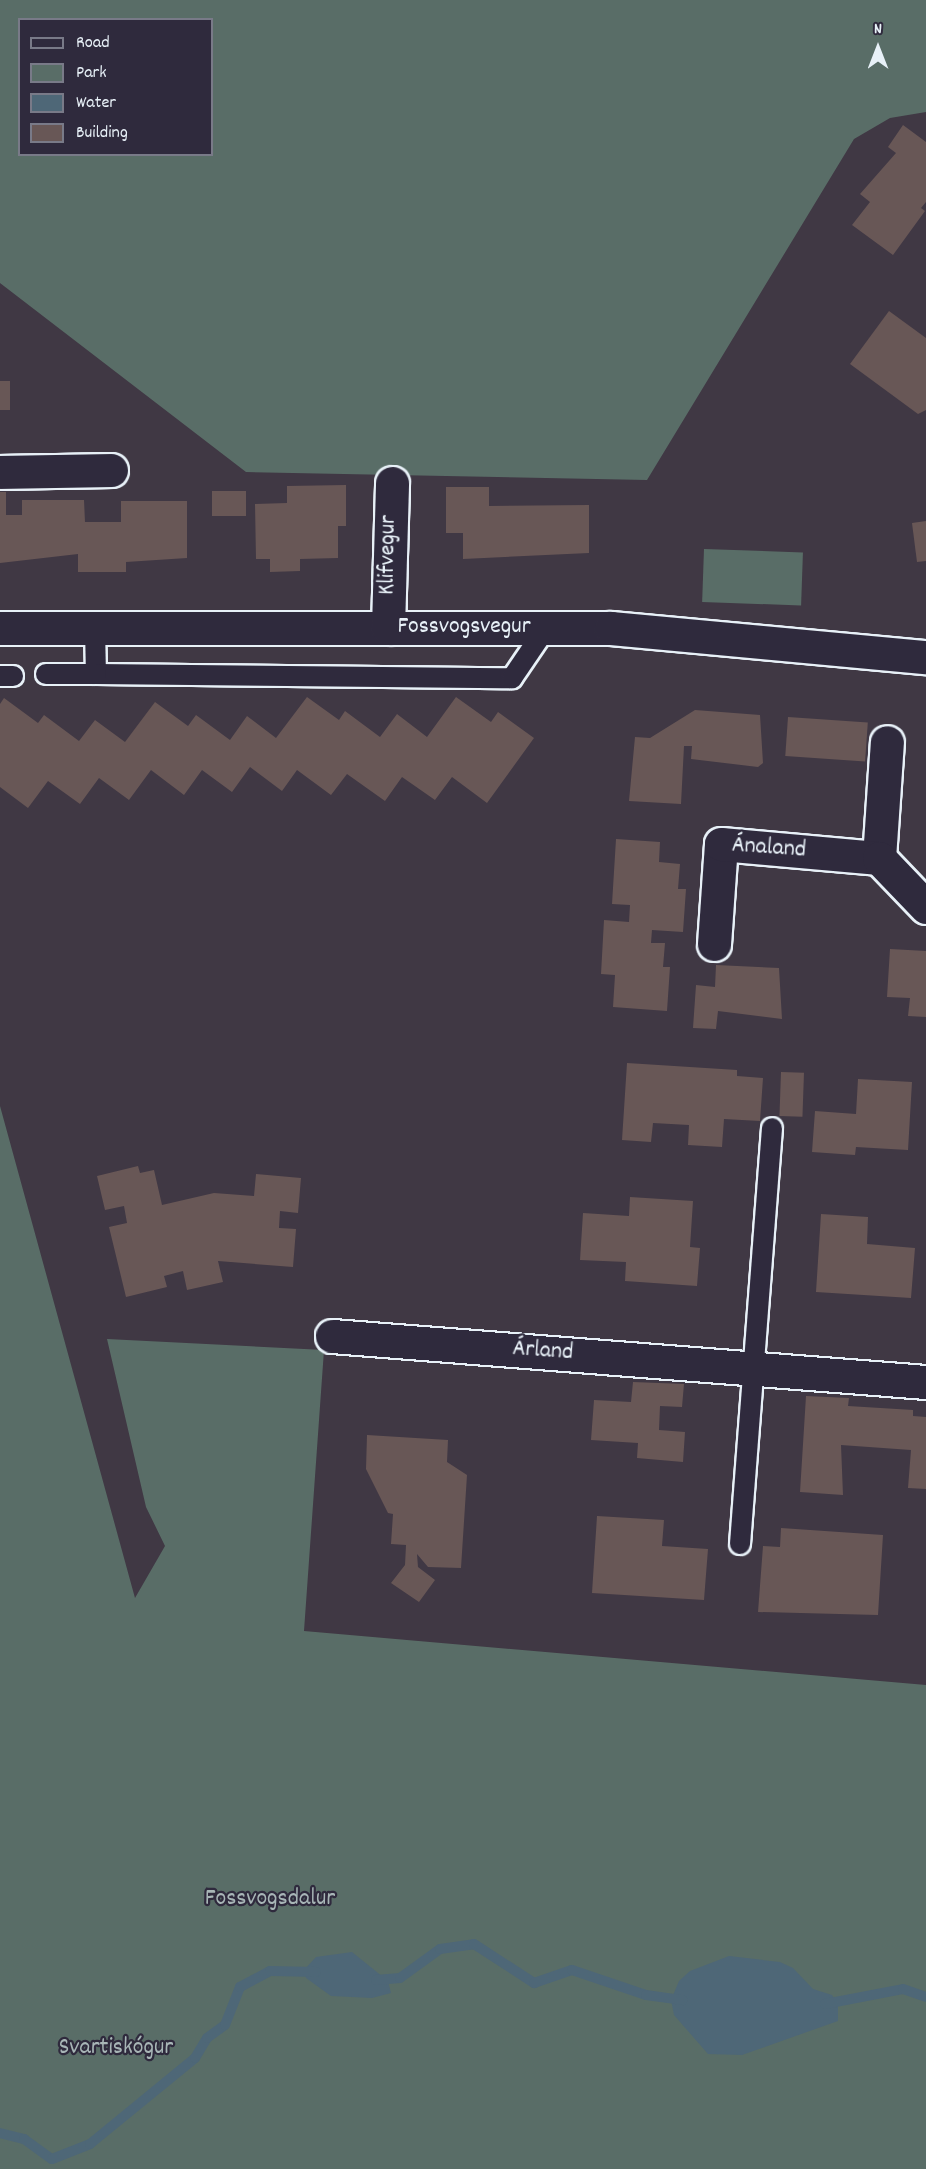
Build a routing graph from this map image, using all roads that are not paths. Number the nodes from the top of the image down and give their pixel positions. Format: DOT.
graph roads {
  1 [pos="111,470"];
  2 [pos="0,472"];
  3 [pos="392,483"];
  4 [pos="0,628"];
  5 [pos="95,628"];
  6 [pos="388,628"];
  7 [pos="546,628"];
  8 [pos="926,657"];
  9 [pos="46,674"];
  10 [pos="96,674"];
  11 [pos="887,742"];
  12 [pos="879,858"];
  13 [pos="926,906"];
  14 [pos="714,944"];
  15 [pos="772,1128"];
  16 [pos="332,1336"];
  17 [pos="754,1369"];
  18 [pos="926,1382"];
  19 [pos="740,1544"];
  1 -- 2 [label="street"];
  3 -- 6 [label="street, Klifvegur"];
  4 -- 5 [label="street, Fossvogsvegur"];
  5 -- 6 [label="street, Fossvogsvegur"];
  5 -- 10 [label="lane"];
  6 -- 7 [label="street, Fossvogsvegur"];
  7 -- 8 [label="street, Fossvogsvegur"];
  7 -- 10 [label="lane"];
  9 -- 10 [label="lane"];
  11 -- 12 [label="street"];
  12 -- 13 [label="street"];
  12 -- 14 [label="street, Ánaland"];
  15 -- 17 [label="lane"];
  16 -- 17 [label="street, Árland"];
  17 -- 18 [label="street, Árland"];
  17 -- 19 [label="lane"];
}
